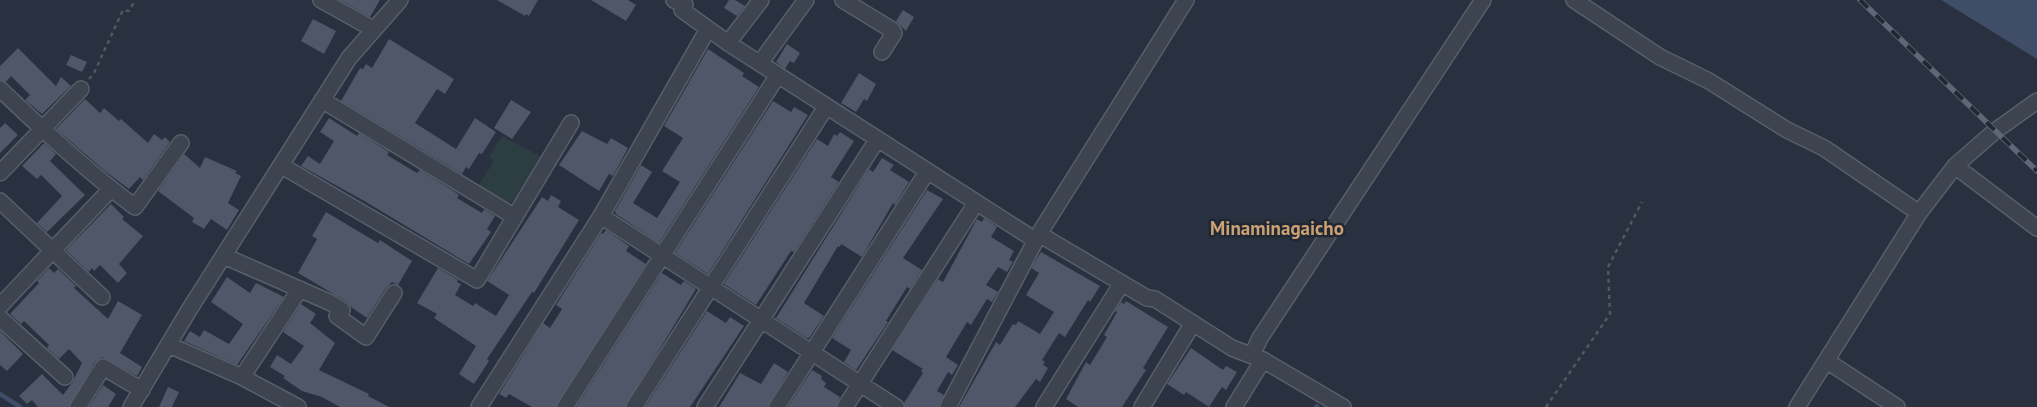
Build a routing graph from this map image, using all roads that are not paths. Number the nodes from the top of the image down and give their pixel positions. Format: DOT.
graph roads {
  1 [pos="321,0"];
  2 [pos="400,0"];
  3 [pos="761,0"];
  4 [pos="806,0"];
  5 [pos="843,0"];
  6 [pos="1186,0"];
  7 [pos="1483,0"];
  8 [pos="1574,0"];
  9 [pos="682,2"];
  10 [pos="372,29"];
  11 [pos="708,30"];
  12 [pos="728,43"];
  13 [pos="882,52"];
  14 [pos="760,63"];
  15 [pos="778,75"];
  16 [pos="0,89"];
  17 [pos="81,89"];
  18 [pos="322,100"];
  19 [pos="2037,101"];
  20 [pos="826,107"];
  21 [pos="571,123"];
  22 [pos="42,129"];
  23 [pos="877,140"];
  24 [pos="181,144"];
  25 [pos="282,166"];
  26 [pos="1955,166"];
  27 [pos="927,172"];
  28 [pos="0,174"];
  29 [pos="111,189"];
  30 [pos="0,201"];
  31 [pos="976,202"];
  32 [pos="1919,213"];
  33 [pos="600,216"];
  34 [pos="514,217"];
  35 [pos="2037,228"];
  36 [pos="1037,237"];
  37 [pos="52,250"];
  38 [pos="224,256"];
  39 [pos="661,256"];
  40 [pos="1122,282"];
  41 [pos="711,288"];
  42 [pos="300,289"];
  43 [pos="394,293"];
  44 [pos="102,297"];
  45 [pos="0,306"];
  46 [pos="0,318"];
  47 [pos="761,320"];
  48 [pos="1193,323"];
  49 [pos="169,345"];
  50 [pos="812,353"];
  51 [pos="1258,358"];
  52 [pos="1827,361"];
  53 [pos="65,377"];
  54 [pos="242,377"];
  55 [pos="860,384"];
  56 [pos="142,390"];
  57 [pos="1326,402"];
  58 [pos="485,405"];
  59 [pos="78,407"];
  60 [pos="131,407"];
  61 [pos="298,407"];
  62 [pos="564,407"];
  63 [pos="634,407"];
  64 [pos="705,407"];
  65 [pos="777,407"];
  66 [pos="845,407"];
  67 [pos="896,407"];
  68 [pos="948,407"];
  69 [pos="1044,407"];
  70 [pos="1142,407"];
  71 [pos="1234,407"];
  72 [pos="1343,407"];
  73 [pos="1797,407"];
  74 [pos="1897,407"];
  1 -- 10 [label="street"];
  2 -- 10 [label="street"];
  3 -- 12 [label="street"];
  4 -- 14 [label="street"];
  5 -- 13 [label="street"];
  6 -- 36 [label="street"];
  7 -- 51 [label="street"];
  8 -- 32 [label="street"];
  9 -- 11 [label="street"];
  10 -- 18 [label="street"];
  11 -- 12 [label="street"];
  11 -- 33 [label="street"];
  12 -- 14 [label="street"];
  14 -- 15 [label="street"];
  15 -- 20 [label="street"];
  15 -- 39 [label="street"];
  16 -- 22 [label="street"];
  17 -- 22 [label="street"];
  18 -- 25 [label="street"];
  18 -- 34 [label="street"];
  19 -- 26 [label="street"];
  20 -- 23 [label="street"];
  20 -- 41 [label="street"];
  21 -- 34 [label="street"];
  22 -- 28 [label="street"];
  22 -- 29 [label="street"];
  23 -- 27 [label="street"];
  23 -- 47 [label="street"];
  24 -- 29 [label="street"];
  25 -- 34 [label="street"];
  25 -- 38 [label="street"];
  26 -- 32 [label="street"];
  26 -- 35 [label="street"];
  27 -- 31 [label="street"];
  27 -- 50 [label="street"];
  29 -- 37 [label="street"];
  30 -- 37 [label="street"];
  31 -- 36 [label="street"];
  31 -- 55 [label="street"];
  32 -- 52 [label="street"];
  33 -- 39 [label="street"];
  33 -- 58 [label="street"];
  36 -- 40 [label="street"];
  36 -- 68 [label="street"];
  37 -- 44 [label="street"];
  37 -- 45 [label="street"];
  38 -- 42 [label="street"];
  38 -- 49 [label="street"];
  39 -- 41 [label="street"];
  39 -- 62 [label="street"];
  40 -- 48 [label="street"];
  40 -- 69 [label="street"];
  41 -- 47 [label="street"];
  41 -- 63 [label="street"];
  42 -- 43 [label="street"];
  42 -- 54 [label="street"];
  46 -- 53 [label="street"];
  47 -- 50 [label="street"];
  47 -- 64 [label="street"];
  48 -- 51 [label="street"];
  48 -- 70 [label="street"];
  49 -- 54 [label="street"];
  49 -- 56 [label="street"];
  50 -- 55 [label="street"];
  50 -- 65 [label="street"];
  51 -- 57 [label="street"];
  51 -- 71 [label="street"];
  52 -- 73 [label="street"];
  52 -- 74 [label="street"];
  54 -- 61 [label="street"];
  55 -- 66 [label="street"];
  55 -- 67 [label="street"];
  56 -- 59 [label="street"];
  56 -- 60 [label="street"];
  57 -- 72 [label="street"];
}
